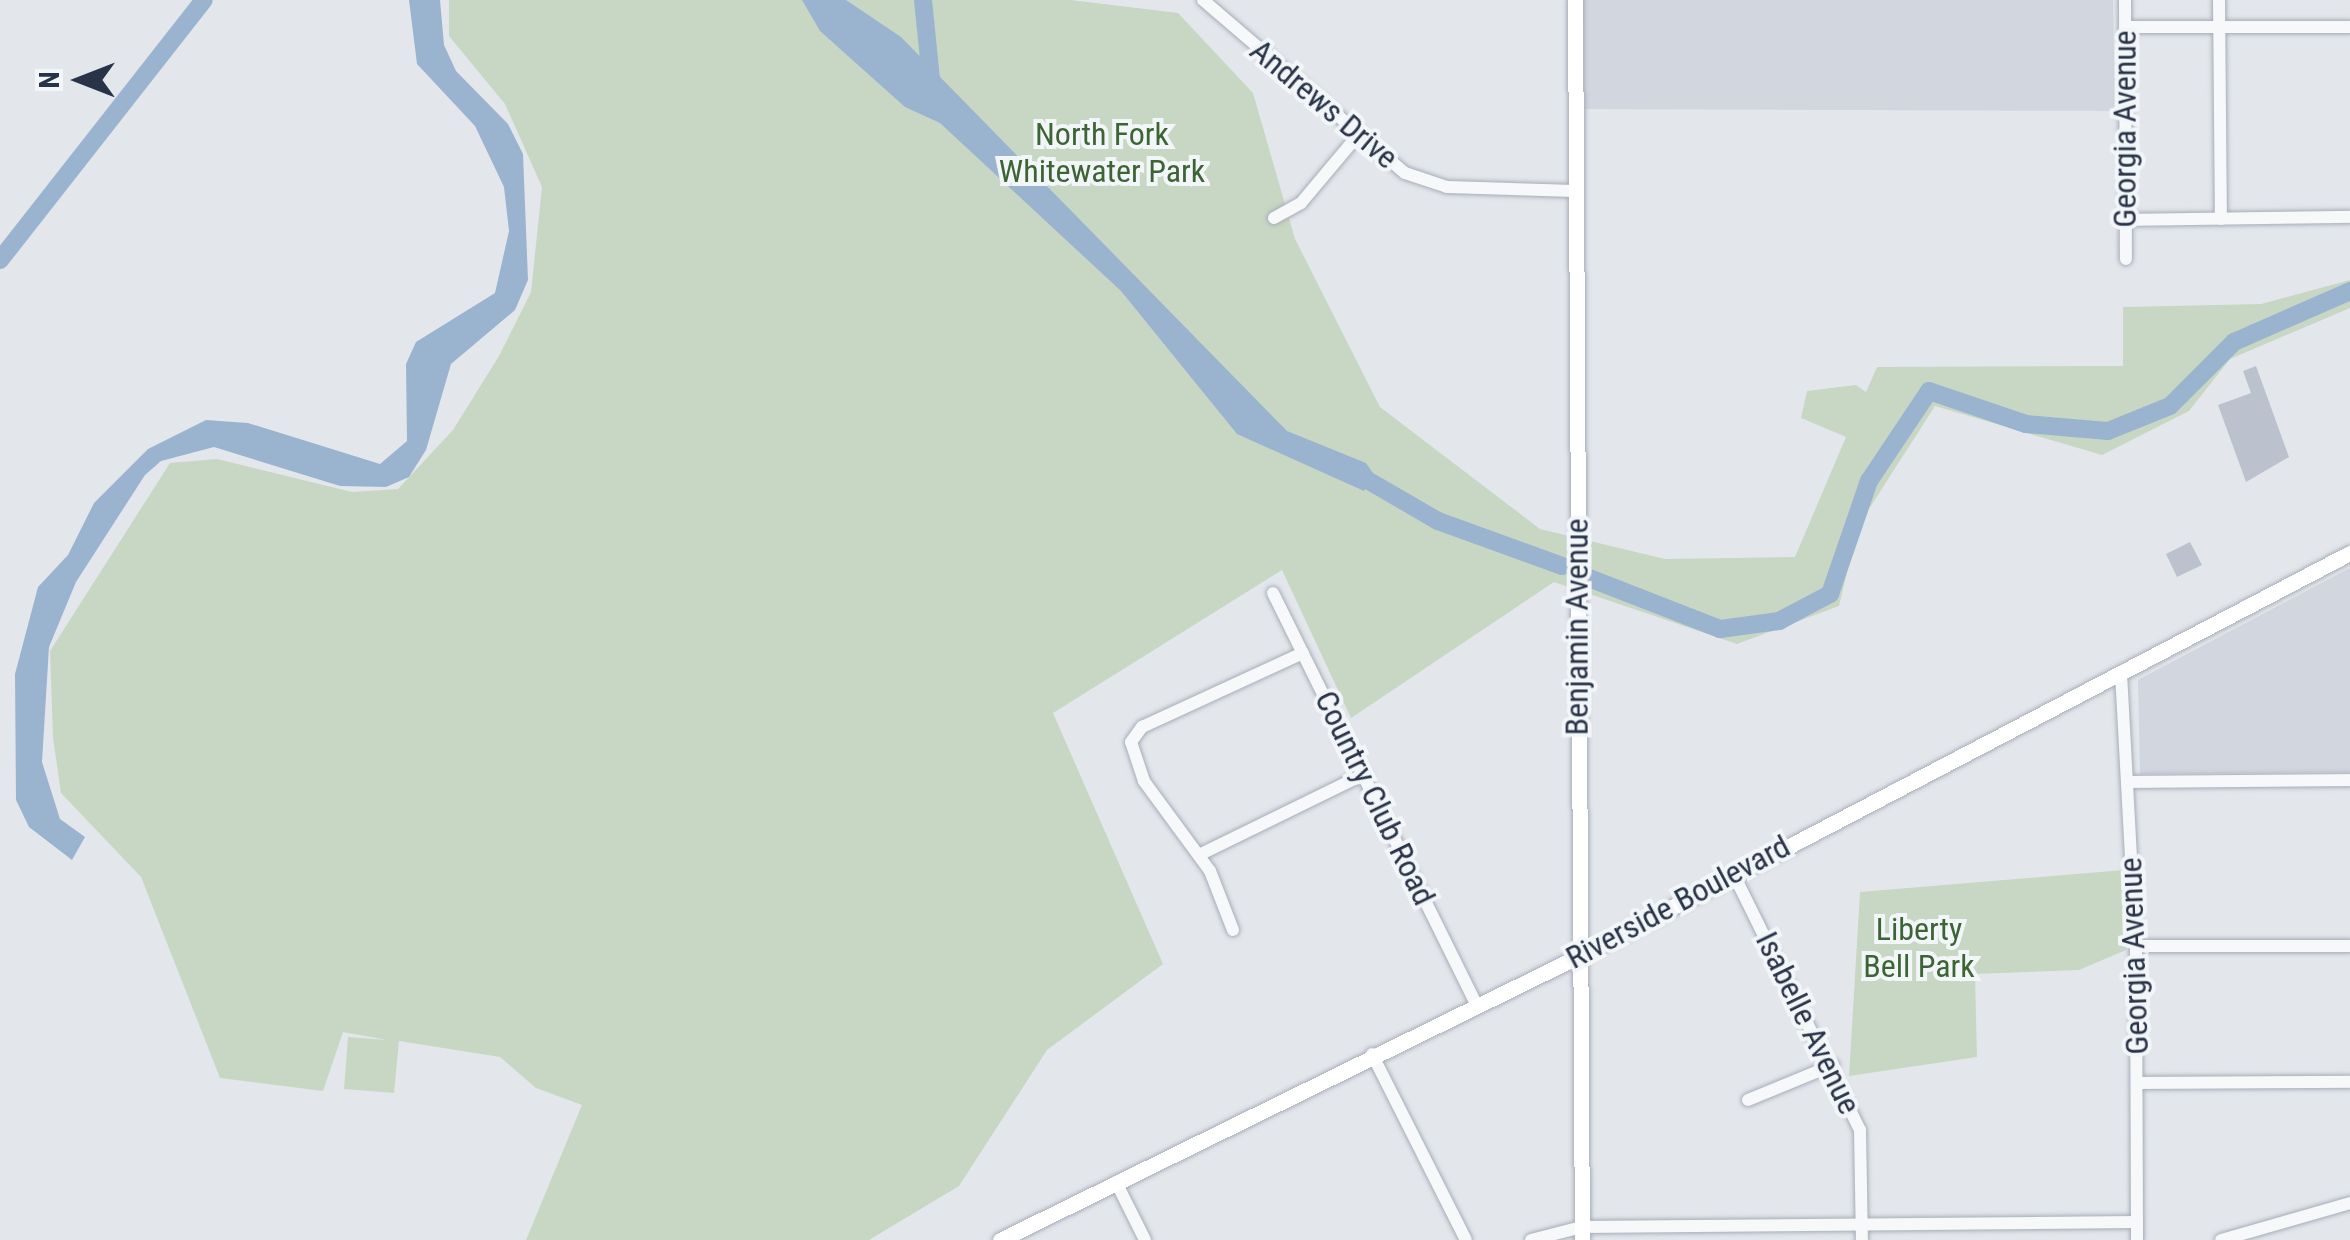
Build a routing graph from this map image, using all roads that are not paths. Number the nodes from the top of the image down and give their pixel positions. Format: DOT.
graph roads {
  1 [pos="1204,0"];
  2 [pos="2125,0"];
  3 [pos="2219,0"];
  4 [pos="1569,5"];
  5 [pos="2125,27"];
  6 [pos="2350,27"];
  7 [pos="2219,28"];
  8 [pos="1358,135"];
  9 [pos="1576,191"];
  10 [pos="2350,217"];
  11 [pos="1274,218"];
  12 [pos="2125,220"];
  13 [pos="2220,220"];
  14 [pos="2126,259"];
  15 [pos="2350,553"];
  16 [pos="1272,593"];
  17 [pos="1302,653"];
  18 [pos="2122,673"];
  19 [pos="1364,774"];
  20 [pos="2350,780"];
  21 [pos="2130,782"];
  22 [pos="1201,854"];
  23 [pos="1733,873"];
  24 [pos="1233,930"];
  25 [pos="2136,946"];
  26 [pos="2350,946"];
  27 [pos="1579,956"];
  28 [pos="1476,1004"];
  29 [pos="1372,1054"];
  30 [pos="1833,1065"];
  31 [pos="2350,1082"];
  32 [pos="2137,1084"];
  33 [pos="1748,1100"];
  34 [pos="1116,1182"];
  35 [pos="2350,1203"];
  36 [pos="2136,1222"];
  37 [pos="1862,1225"];
  38 [pos="1582,1233"];
  39 [pos="1725,1234"];
  40 [pos="1000,1240"];
  41 [pos="1145,1240"];
  42 [pos="1466,1240"];
  43 [pos="1530,1240"];
  44 [pos="1862,1240"];
  45 [pos="2136,1240"];
  46 [pos="2221,1240"];
  1 -- 8 [label="street, Andrews Drive"];
  2 -- 5 [label="street, Georgia Avenue"];
  3 -- 7 [label="street"];
  4 -- 9 [label="main road, Benjamin Avenue"];
  5 -- 7 [label="street"];
  5 -- 12 [label="street, Georgia Avenue"];
  6 -- 7 [label="street"];
  7 -- 13 [label="street"];
  8 -- 9 [label="street, Andrews Drive"];
  8 -- 11 [label="street"];
  9 -- 27 [label="main road, Benjamin Avenue"];
  10 -- 13 [label="street"];
  12 -- 13 [label="street"];
  12 -- 14 [label="street, Georgia Avenue"];
  15 -- 18 [label="main road, Riverside Boulevard"];
  16 -- 17 [label="street, Country Club Road"];
  17 -- 19 [label="street, Country Club Road"];
  17 -- 22 [label="street"];
  18 -- 21 [label="street, Georgia Avenue"];
  18 -- 23 [label="main road, Riverside Boulevard"];
  19 -- 22 [label="street"];
  19 -- 28 [label="street, Country Club Road"];
  20 -- 21 [label="street"];
  21 -- 25 [label="street, Georgia Avenue"];
  22 -- 24 [label="street"];
  23 -- 27 [label="main road, Riverside Boulevard"];
  23 -- 30 [label="street, Isabelle Avenue"];
  25 -- 26 [label="street"];
  25 -- 32 [label="street, Georgia Avenue"];
  27 -- 28 [label="main road, Riverside Boulevard"];
  27 -- 38 [label="main road, Benjamin Avenue"];
  28 -- 29 [label="main road, Riverside Boulevard"];
  29 -- 34 [label="main road, Riverside Boulevard"];
  29 -- 42 [label="street"];
  30 -- 33 [label="street"];
  30 -- 37 [label="street, Isabelle Avenue"];
  31 -- 32 [label="street"];
  32 -- 36 [label="street, Georgia Avenue"];
  34 -- 40 [label="main road, Riverside Boulevard"];
  34 -- 41 [label="street"];
  35 -- 46 [label="street"];
  36 -- 37 [label="street"];
  36 -- 45 [label="street, Georgia Avenue"];
  37 -- 39 [label="street"];
  37 -- 44 [label="street, Isabelle Avenue"];
  38 -- 39 [label="street"];
  38 -- 43 [label="street"];
}
